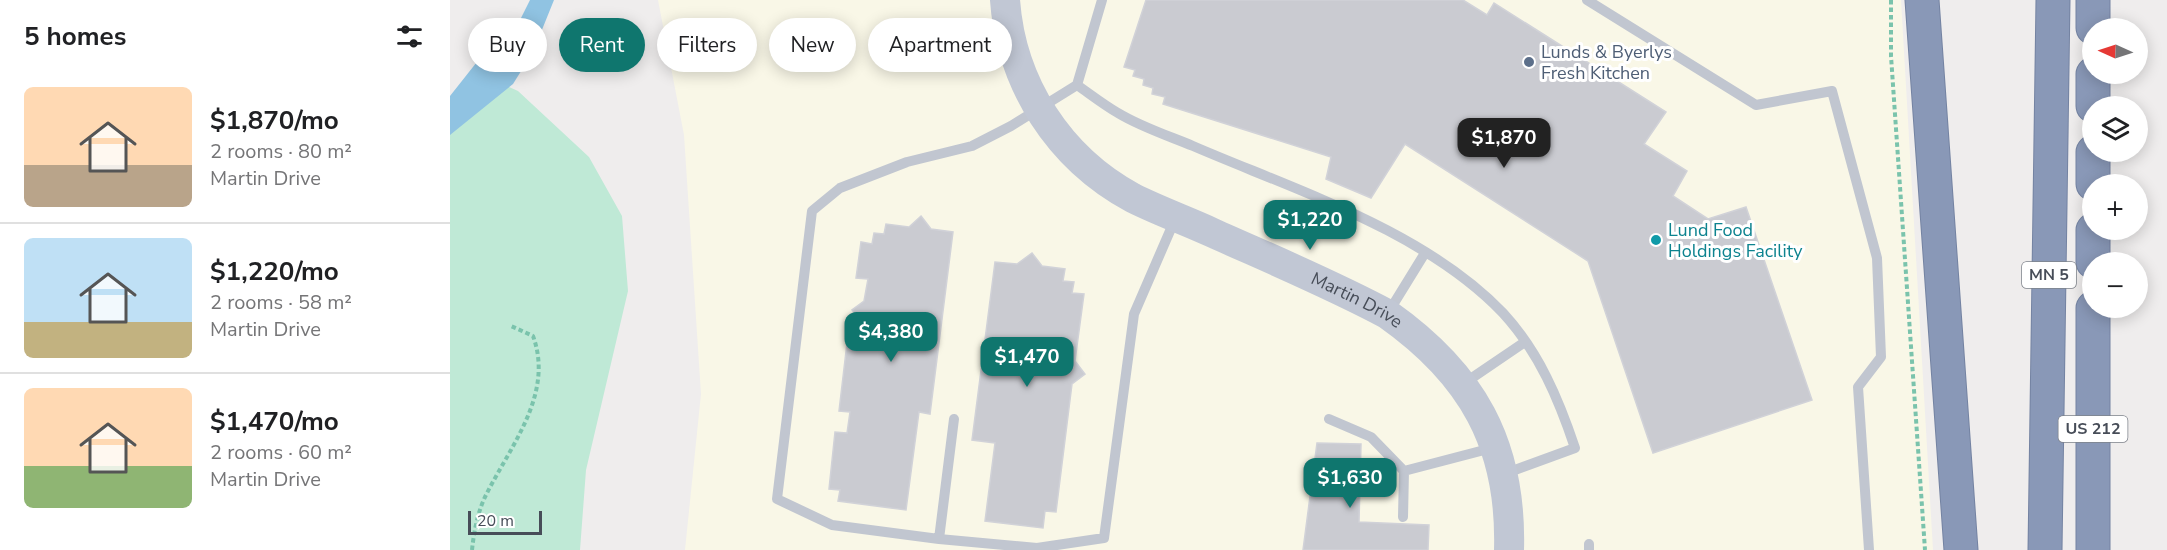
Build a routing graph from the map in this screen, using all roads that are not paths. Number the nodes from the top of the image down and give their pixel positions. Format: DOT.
graph roads {
  1 [pos="1005,0"];
  2 [pos="1102,0"];
  3 [pos="1587,0"];
  4 [pos="1922,0"];
  5 [pos="2053,0"];
  6 [pos="2093,0"];
  7 [pos="2093,18"];
  8 [pos="1077,85"];
  9 [pos="1038,108"];
  10 [pos="1176,216"];
  11 [pos="1425,253"];
  12 [pos="1388,314"];
  13 [pos="2093,318"];
  14 [pos="1525,342"];
  15 [pos="1463,384"];
  16 [pos="954,419"];
  17 [pos="1329,419"];
  18 [pos="1499,461"];
  19 [pos="1404,471"];
  20 [pos="1403,517"];
  21 [pos="939,539"];
  22 [pos="1062,547"];
  23 [pos="1509,550"];
  24 [pos="1869,550"];
  25 [pos="1961,550"];
  26 [pos="2045,550"];
  27 [pos="2093,550"];
  1 -- 9 [label="street, Martin Drive"];
  2 -- 8 [label="lane"];
  3 -- 24 [label="lane"];
  4 -- 25 [label="highway"];
  5 -- 26 [label="highway, MN 5"];
  6 -- 7 [label="highway"];
  8 -- 9 [label="lane"];
  8 -- 11 [label="lane"];
  9 -- 10 [label="street, Martin Drive"];
  9 -- 21 [label="lane"];
  10 -- 12 [label="street, Martin Drive"];
  10 -- 22 [label="lane"];
  11 -- 12 [label="lane"];
  11 -- 14 [label="lane"];
  12 -- 15 [label="street, Martin Drive"];
  13 -- 27 [label="highway, US 212"];
  14 -- 15 [label="lane"];
  14 -- 18 [label="lane"];
  15 -- 18 [label="street, Martin Drive"];
  16 -- 21 [label="lane"];
  17 -- 19 [label="lane"];
  18 -- 19 [label="lane"];
  18 -- 23 [label="street, Martin Drive"];
  19 -- 20 [label="lane"];
  21 -- 22 [label="lane"];
}
